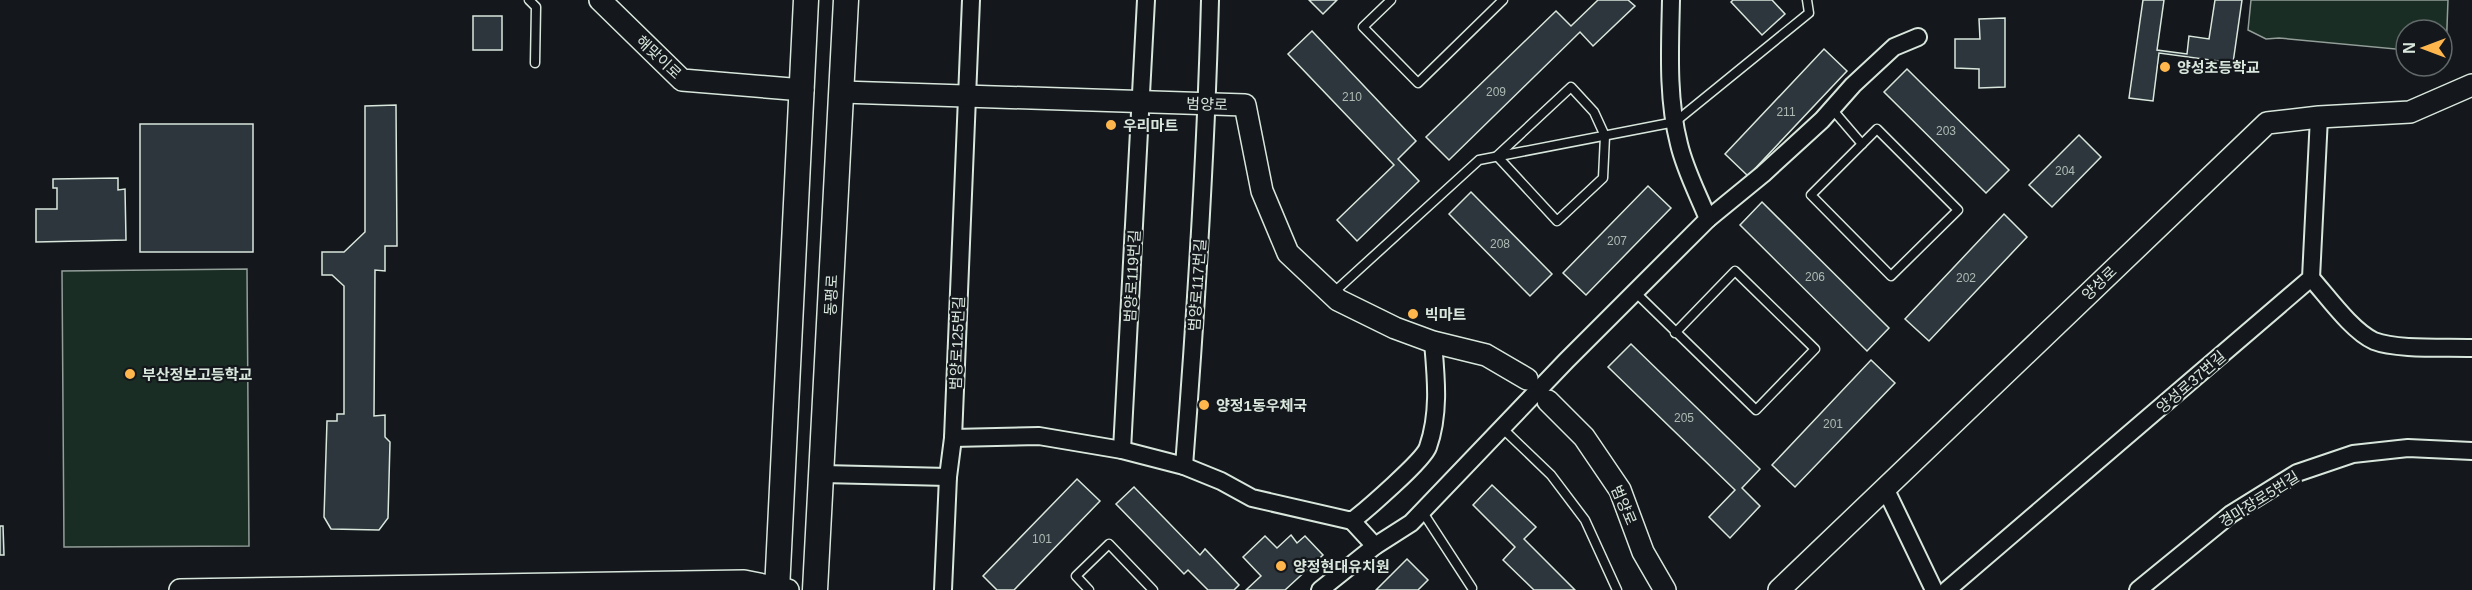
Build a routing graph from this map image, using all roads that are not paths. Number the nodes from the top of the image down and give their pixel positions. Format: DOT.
graph roads {
  1 [pos="529,0"];
  2 [pos="600,0"];
  3 [pos="806,0"];
  4 [pos="846,0"];
  5 [pos="971,0"];
  6 [pos="1146,0"];
  7 [pos="1210,0"];
  8 [pos="1391,0"];
  9 [pos="1503,0"];
  10 [pos="1671,0"];
  11 [pos="1807,0"];
  12 [pos="1918,38"];
  13 [pos="535,63"];
  14 [pos="2472,85"];
  15 [pos="802,90"];
  16 [pos="842,92"];
  17 [pos="966,96"];
  18 [pos="1142,102"];
  19 [pos="1208,104"];
  20 [pos="1832,109"];
  21 [pos="2319,117"];
  22 [pos="1675,122"];
  23 [pos="1605,136"];
  24 [pos="1862,144"];
  25 [pos="1497,156"];
  26 [pos="1708,219"];
  27 [pos="2311,278"];
  28 [pos="1635,292"];
  29 [pos="1332,295"];
  30 [pos="1675,333"];
  31 [pos="1433,342"];
  32 [pos="2472,348"];
  33 [pos="1527,379"];
  34 [pos="1548,401"];
  35 [pos="1501,428"];
  36 [pos="953,438"];
  37 [pos="1122,450"];
  38 [pos="2472,451"];
  39 [pos="1184,466"];
  40 [pos="823,474"];
  41 [pos="948,477"];
  42 [pos="1886,488"];
  43 [pos="1422,511"];
  44 [pos="1352,521"];
  45 [pos="1375,546"];
  46 [pos="781,589"];
  47 [pos="1472,589"];
  48 [pos="180,590"];
  49 [pos="815,590"];
  50 [pos="943,590"];
  51 [pos="1089,590"];
  52 [pos="1153,590"];
  53 [pos="1320,590"];
  54 [pos="1617,590"];
  55 [pos="1665,590"];
  56 [pos="1779,590"];
  57 [pos="1934,590"];
  58 [pos="1947,590"];
  59 [pos="2138,590"];
  1 -- 13 [label="lane"];
  2 -- 15 [label="street, 해맞이로"];
  3 -- 15 [label="main road"];
  4 -- 16 [label="main road, 동평로"];
  5 -- 17 [label="street, 범양로125번길"];
  6 -- 18 [label="street, 범양로119번길"];
  7 -- 19 [label="street, 범양로117번길"];
  8 -- 9 [label="lane"];
  10 -- 22 [label="street"];
  11 -- 22 [label="lane"];
  12 -- 20 [label="street"];
  14 -- 21 [label="street, 양성로"];
  15 -- 46 [label="main road"];
  16 -- 17 [label="street, 범양로"];
  16 -- 40 [label="main road, 동평로"];
  17 -- 18 [label="street, 범양로"];
  17 -- 36 [label="street, 범양로125번길"];
  18 -- 19 [label="street, 범양로"];
  18 -- 37 [label="street, 범양로119번길"];
  19 -- 29 [label="street, 범양로"];
  19 -- 39 [label="street, 범양로117번길"];
  20 -- 24 [label="lane"];
  20 -- 26 [label="street"];
  21 -- 27 [label="street"];
  21 -- 42 [label="street, 양성로"];
  22 -- 23 [label="lane"];
  22 -- 26 [label="street"];
  23 -- 25 [label="lane"];
  23 -- 25 [label="lane"];
  23 -- 25 [label="lane"];
  24 -- 24 [label="lane"];
  25 -- 29 [label="lane"];
  26 -- 28 [label="street"];
  27 -- 32 [label="street"];
  27 -- 58 [label="street, 양성로37번길"];
  28 -- 30 [label="lane"];
  28 -- 35 [label="street"];
  29 -- 31 [label="street, 범양로"];
  30 -- 30 [label="lane"];
  31 -- 33 [label="street, 범양로"];
  31 -- 44 [label="street"];
  34 -- 55 [label="street, 범양로"];
  35 -- 43 [label="street"];
  35 -- 54 [label="lane"];
  36 -- 37 [label="street"];
  36 -- 41 [label="street, 범양로125번길"];
  37 -- 39 [label="street"];
  38 -- 59 [label="street, 경마장로5번길"];
  39 -- 44 [label="street"];
  40 -- 41 [label="street"];
  40 -- 49 [label="main road, 동평로"];
  41 -- 50 [label="street, 범양로125번길"];
  42 -- 56 [label="street, 양성로"];
  42 -- 57 [label="street"];
  43 -- 45 [label="street"];
  43 -- 47 [label="lane"];
  44 -- 45 [label="street"];
  45 -- 53 [label="street"];
  46 -- 48 [label="street"];
  51 -- 52 [label="lane"];
}
